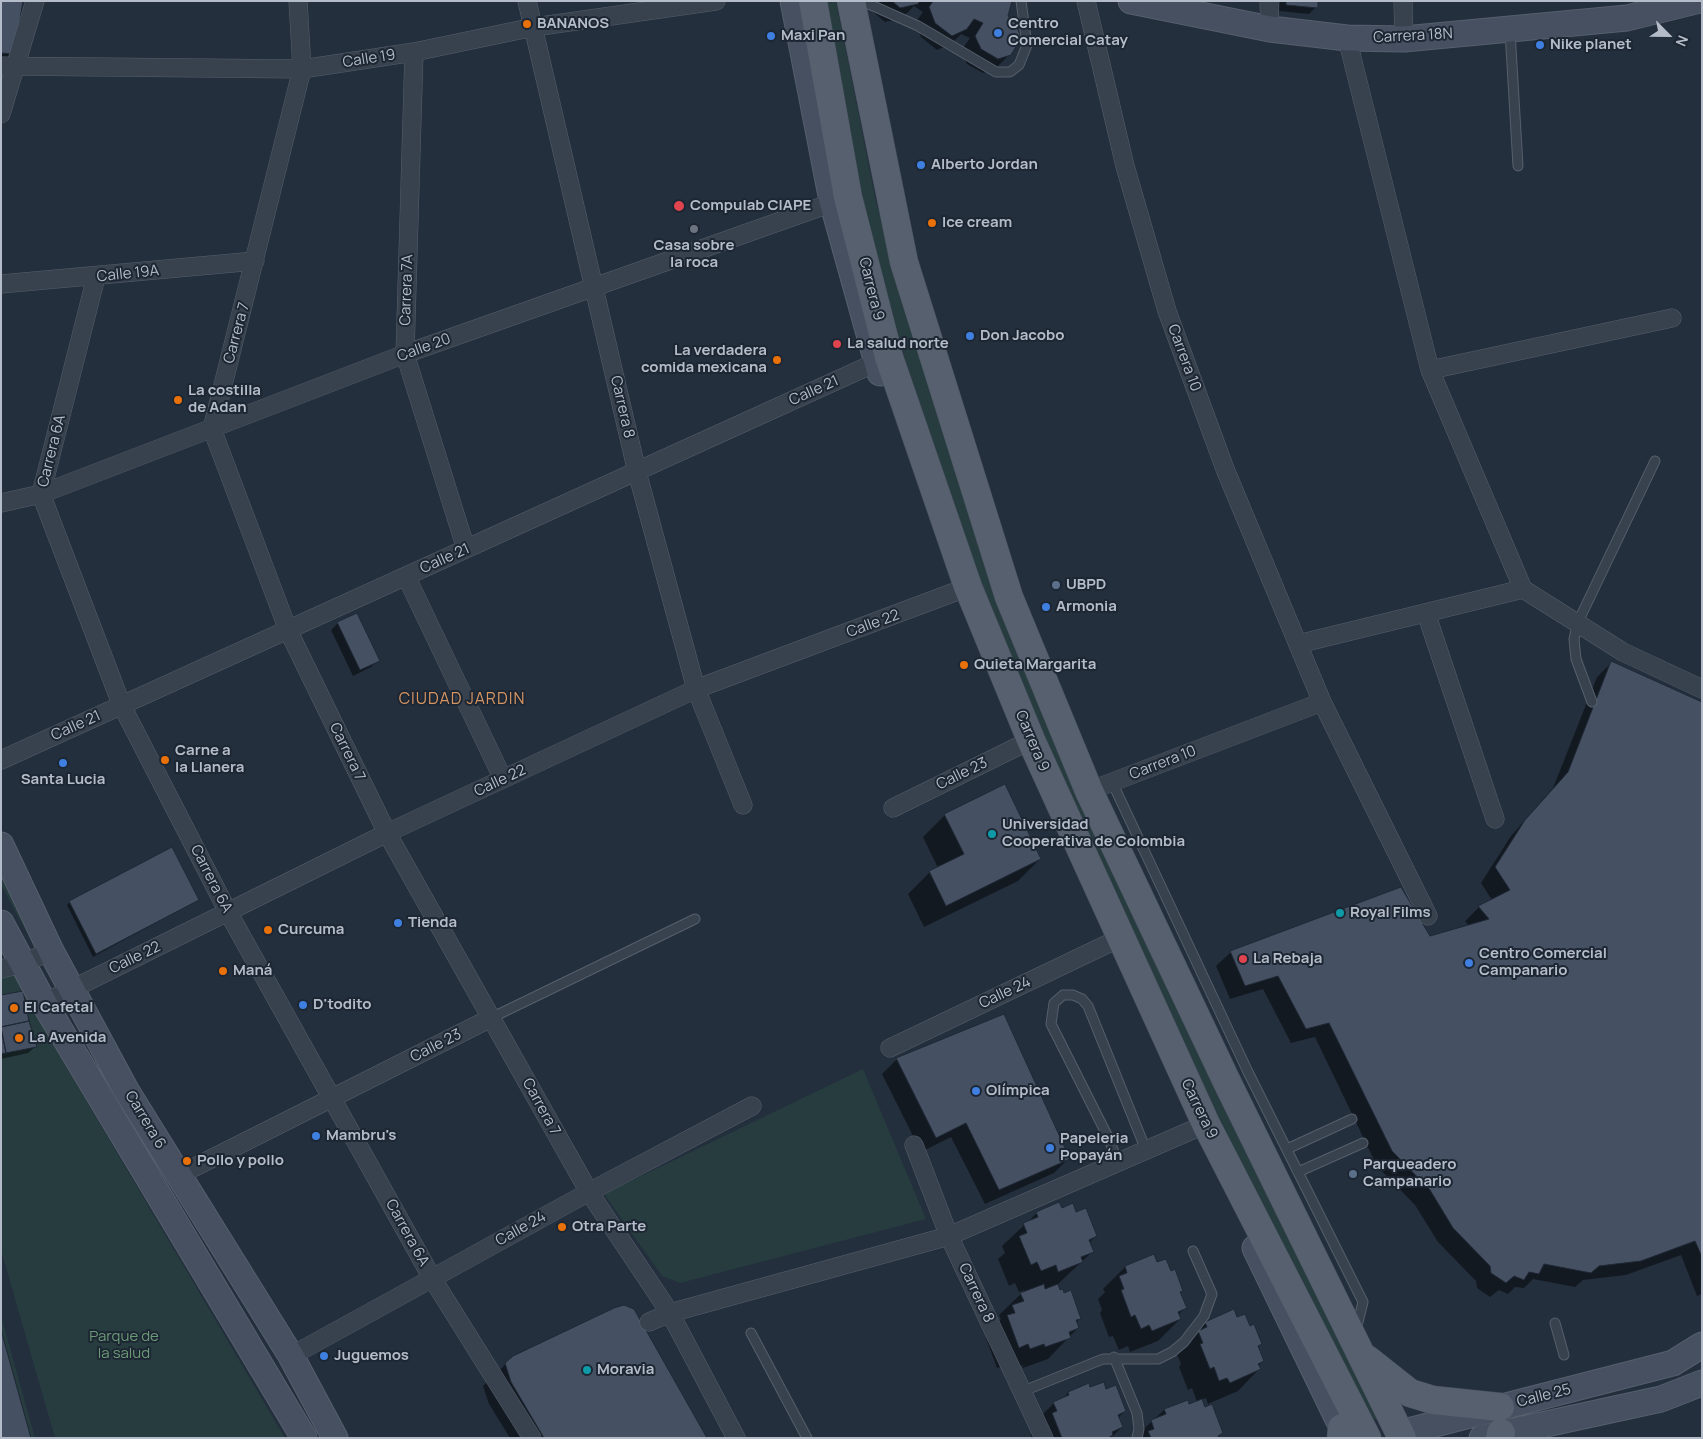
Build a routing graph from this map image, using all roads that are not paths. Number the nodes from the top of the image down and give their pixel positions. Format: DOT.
graph roads {
  1 [pos="35,1"];
  2 [pos="298,1"];
  3 [pos="527,1"];
  4 [pos="716,1"];
  5 [pos="793,1"];
  6 [pos="813,1"];
  7 [pos="851,1"];
  8 [pos="862,1"];
  9 [pos="1020,1"];
  10 [pos="1086,1"];
  11 [pos="1269,1"];
  12 [pos="1403,1"];
  13 [pos="1696,1"];
  14 [pos="1140,2"];
  15 [pos="534,27"];
  16 [pos="1270,29"];
  17 [pos="1510,29"];
  18 [pos="1347,38"];
  19 [pos="1404,39"];
  20 [pos="414,52"];
  21 [pos="9,66"];
  22 [pos="302,69"];
  23 [pos="1,114"];
  24 [pos="1518,166"];
  25 [pos="840,199"];
  26 [pos="255,261"];
  27 [pos="96,277"];
  28 [pos="1,284"];
  29 [pos="594,286"];
  30 [pos="1672,318"];
  31 [pos="405,354"];
  32 [pos="883,360"];
  33 [pos="1430,370"];
  34 [pos="212,429"];
  35 [pos="1655,461"];
  36 [pos="637,472"];
  37 [pos="41,494"];
  38 [pos="1,503"];
  39 [pos="466,549"];
  40 [pos="406,576"];
  41 [pos="1522,589"];
  42 [pos="963,590"];
  43 [pos="1426,613"];
  44 [pos="1578,622"];
  45 [pos="288,630"];
  46 [pos="1298,644"];
  47 [pos="696,690"];
  48 [pos="1696,691"];
  49 [pos="1322,702"];
  50 [pos="1592,702"];
  51 [pos="122,706"];
  52 [pos="1026,742"];
  53 [pos="1,760"];
  54 [pos="503,779"];
  55 [pos="1100,787"];
  56 [pos="743,805"];
  57 [pos="893,808"];
  58 [pos="1495,819"];
  59 [pos="387,834"];
  60 [pos="1,845"];
  61 [pos="228,912"];
  62 [pos="1428,916"];
  63 [pos="695,919"];
  64 [pos="1,923"];
  65 [pos="1116,940"];
  66 [pos="51,951"];
  67 [pos="11,966"];
  68 [pos="71,989"];
  69 [pos="44,1003"];
  70 [pos="491,1018"];
  71 [pos="890,1048"];
  72 [pos="332,1098"];
  73 [pos="752,1106"];
  74 [pos="1352,1119"];
  75 [pos="1201,1126"];
  76 [pos="1364,1143"];
  77 [pos="914,1146"];
  78 [pos="1286,1149"];
  79 [pos="1146,1150"];
  80 [pos="1118,1163"];
  81 [pos="1298,1172"];
  82 [pos="178,1174"];
  83 [pos="589,1192"];
  84 [pos="949,1236"];
  85 [pos="1193,1251"];
  86 [pos="432,1278"];
  87 [pos="670,1313"];
  88 [pos="649,1322"];
  89 [pos="1555,1323"];
  90 [pos="750,1332"];
  91 [pos="1702,1345"];
  92 [pos="1358,1347"];
  93 [pos="1564,1355"];
  94 [pos="291,1356"];
  95 [pos="1114,1357"];
  96 [pos="1333,1372"];
  97 [pos="1702,1383"];
  98 [pos="1021,1392"];
  99 [pos="1496,1429"];
  100 [pos="1342,1430"];
  101 [pos="1395,1436"];
  102 [pos="304,1438"];
  103 [pos="335,1438"];
  104 [pos="532,1438"];
  105 [pos="736,1438"];
  106 [pos="807,1438"];
  107 [pos="1044,1438"];
  108 [pos="1137,1438"];
  109 [pos="1367,1438"];
  1 -- 21 [label="street"];
  2 -- 22 [label="street, Carrera 7"];
  3 -- 15 [label="street, Carrera 8"];
  4 -- 15 [label="street, Calle 19"];
  5 -- 25 [label="main road"];
  6 -- 25 [label="main road, Carrera 9"];
  7 -- 55 [label="main road"];
  8 -- 9 [label="lane"];
  10 -- 46 [label="street, Carrera 10"];
  11 -- 16 [label="street"];
  12 -- 19 [label="street"];
  13 -- 17 [label="main road, Carrera 18N"];
  14 -- 16 [label="main road, Carrera 18N"];
  15 -- 20 [label="street, Calle 19"];
  15 -- 29 [label="street, Carrera 8"];
  16 -- 18 [label="main road, Carrera 18N"];
  17 -- 19 [label="main road, Carrera 18N"];
  17 -- 24 [label="lane"];
  18 -- 19 [label="main road, Carrera 18N"];
  18 -- 33 [label="street"];
  20 -- 22 [label="street, Calle 19"];
  20 -- 31 [label="street, Carrera 7A"];
  21 -- 22 [label="street, Calle 19"];
  21 -- 23 [label="street"];
  22 -- 26 [label="street, Carrera 7"];
  25 -- 29 [label="street, Calle 20"];
  25 -- 32 [label="main road, Carrera 9"];
  26 -- 27 [label="street, Calle 19A"];
  26 -- 34 [label="street, Carrera 7"];
  27 -- 28 [label="street, Calle 19A"];
  27 -- 37 [label="street, Carrera 6A"];
  29 -- 31 [label="street, Calle 20"];
  29 -- 36 [label="street, Carrera 8"];
  30 -- 33 [label="street"];
  31 -- 34 [label="street, Calle 20"];
  31 -- 39 [label="street, Carrera 7A"];
  32 -- 36 [label="street, Calle 21"];
  32 -- 42 [label="main road, Carrera 9"];
  33 -- 41 [label="street"];
  34 -- 37 [label="street, Calle 20"];
  34 -- 45 [label="street, Carrera 7"];
  35 -- 44 [label="lane"];
  36 -- 39 [label="street, Calle 21"];
  36 -- 47 [label="street, Carrera 8"];
  37 -- 38 [label="street, Calle 20"];
  37 -- 51 [label="street, Carrera 6A"];
  39 -- 40 [label="street, Calle 21"];
  40 -- 45 [label="street, Calle 21"];
  40 -- 54 [label="street"];
  41 -- 43 [label="street"];
  41 -- 44 [label="street"];
  42 -- 47 [label="street, Calle 22"];
  42 -- 52 [label="main road, Carrera 9"];
  43 -- 46 [label="street"];
  43 -- 58 [label="street"];
  44 -- 48 [label="street"];
  44 -- 50 [label="lane"];
  45 -- 51 [label="street, Calle 21"];
  45 -- 59 [label="street, Carrera 7"];
  46 -- 49 [label="street, Carrera 10"];
  47 -- 54 [label="street, Calle 22"];
  47 -- 56 [label="street, Carrera 8"];
  49 -- 55 [label="street, Carrera 10"];
  49 -- 62 [label="street, Carrera 10"];
  51 -- 53 [label="street, Calle 21"];
  51 -- 61 [label="street, Carrera 6A"];
  52 -- 57 [label="street, Calle 23"];
  52 -- 65 [label="main road, Carrera 9"];
  54 -- 59 [label="street, Calle 22"];
  55 -- 78 [label="lane"];
  55 -- 92 [label="main road"];
  59 -- 61 [label="street, Calle 22"];
  59 -- 70 [label="street, Carrera 7"];
  60 -- 66 [label="main road, Carrera 6"];
  61 -- 68 [label="street, Calle 22"];
  61 -- 72 [label="street, Carrera 6A"];
  63 -- 70 [label="lane, Calle 23"];
  64 -- 67 [label="main road, Carrera 6"];
  65 -- 71 [label="street, Calle 24"];
  65 -- 75 [label="main road, Carrera 9"];
  66 -- 67 [label="street"];
  66 -- 68 [label="main road, Carrera 6"];
  67 -- 69 [label="main road, Carrera 6"];
  68 -- 69 [label="street, Calle 22"];
  68 -- 82 [label="main road, Carrera 6"];
  69 -- 102 [label="main road, Carrera 6"];
  70 -- 72 [label="street, Calle 23"];
  70 -- 83 [label="street, Carrera 7"];
  72 -- 82 [label="street, Calle 23"];
  72 -- 86 [label="street, Carrera 6A"];
  73 -- 83 [label="street, Calle 24"];
  74 -- 78 [label="lane"];
  75 -- 79 [label="street"];
  75 -- 96 [label="main road, Carrera 9"];
  75 -- 100 [label="main road"];
  76 -- 81 [label="lane"];
  77 -- 84 [label="street, Carrera 8"];
  78 -- 81 [label="lane"];
  79 -- 80 [label="street"];
  79 -- 80 [label="lane"];
  80 -- 84 [label="street"];
  81 -- 92 [label="lane"];
  82 -- 94 [label="main road, Carrera 6"];
  83 -- 86 [label="street, Calle 24"];
  83 -- 87 [label="street, Carrera 7"];
  84 -- 87 [label="street"];
  84 -- 98 [label="street, Carrera 8"];
  85 -- 95 [label="lane"];
  86 -- 94 [label="street, Calle 24"];
  86 -- 104 [label="street, Carrera 6A"];
  87 -- 88 [label="street"];
  87 -- 105 [label="street, Carrera 7"];
  89 -- 93 [label="lane"];
  90 -- 106 [label="lane"];
  91 -- 99 [label="main road, Calle 25"];
  92 -- 99 [label="main road"];
  92 -- 101 [label="main road"];
  94 -- 103 [label="main road, Carrera 6"];
  95 -- 98 [label="lane"];
  95 -- 108 [label="lane"];
  96 -- 100 [label="main road"];
  96 -- 109 [label="main road, Carrera 9"];
  97 -- 99 [label="main road, Calle 25"];
  98 -- 107 [label="street, Carrera 8"];
  99 -- 101 [label="main road, Calle 25"];
}
